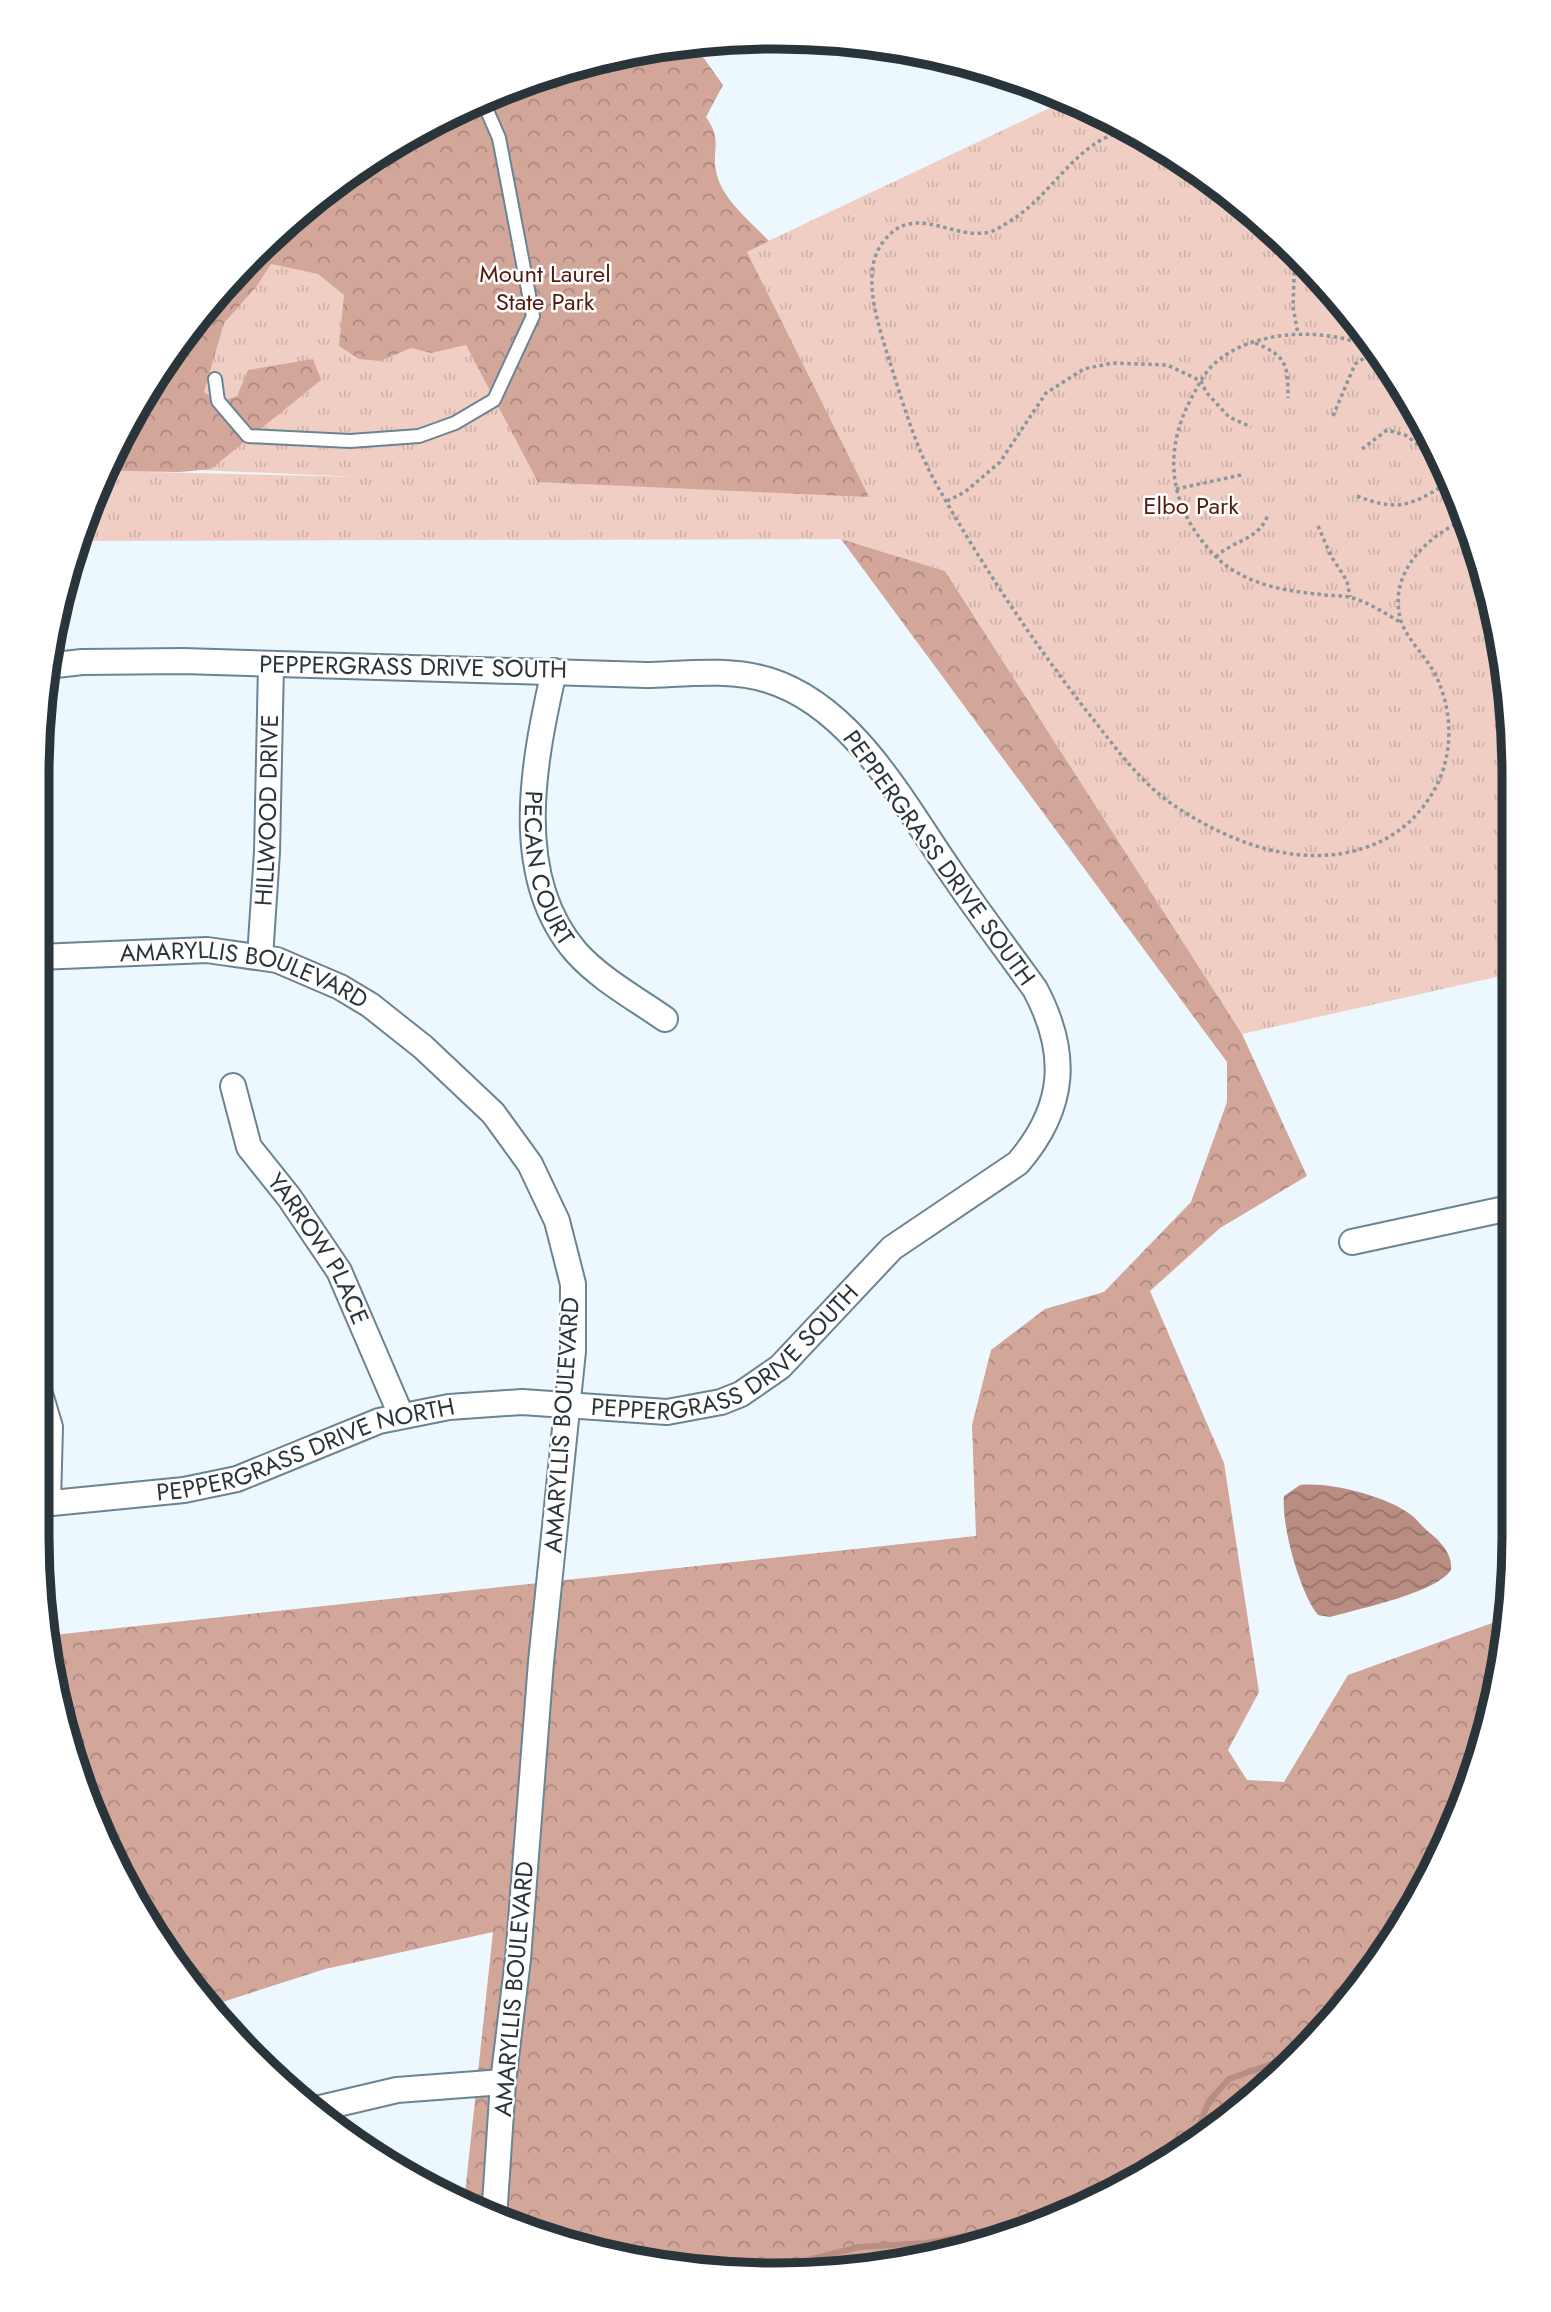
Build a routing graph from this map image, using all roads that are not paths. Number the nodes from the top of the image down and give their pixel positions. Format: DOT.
graph roads {
  1 [pos="486,109"];
  2 [pos="215,379"];
  3 [pos="271,665"];
  4 [pos="58,666"];
  5 [pos="554,671"];
  6 [pos="49,956"];
  7 [pos="260,957"];
  8 [pos="665,1019"];
  9 [pos="233,1086"];
  10 [pos="1502,1210"];
  11 [pos="1352,1242"];
  12 [pos="568,1406"];
  13 [pos="401,1415"];
  14 [pos="49,1424"];
  15 [pos="49,1442"];
  16 [pos="49,1503"];
  17 [pos="503,2082"];
  18 [pos="325,2107"];
  19 [pos="495,2207"];
  1 -- 2 [label="lane"];
  3 -- 4 [label="street, PEPPERGRASS DRIVE SOUTH"];
  3 -- 5 [label="street, PEPPERGRASS DRIVE SOUTH"];
  3 -- 7 [label="street, HILLWOOD DRIVE"];
  5 -- 8 [label="street, PECAN COURT"];
  5 -- 12 [label="street, PEPPERGRASS DRIVE SOUTH"];
  6 -- 7 [label="street, AMARYLLIS BOULEVARD"];
  7 -- 12 [label="street, AMARYLLIS BOULEVARD"];
  9 -- 13 [label="street, YARROW PLACE"];
  10 -- 11 [label="street"];
  12 -- 13 [label="street, PEPPERGRASS DRIVE NORTH"];
  12 -- 17 [label="street, AMARYLLIS BOULEVARD"];
  13 -- 16 [label="street, PEPPERGRASS DRIVE NORTH"];
  14 -- 15 [label="street"];
  17 -- 18 [label="street"];
  17 -- 19 [label="street, AMARYLLIS BOULEVARD"];
}
